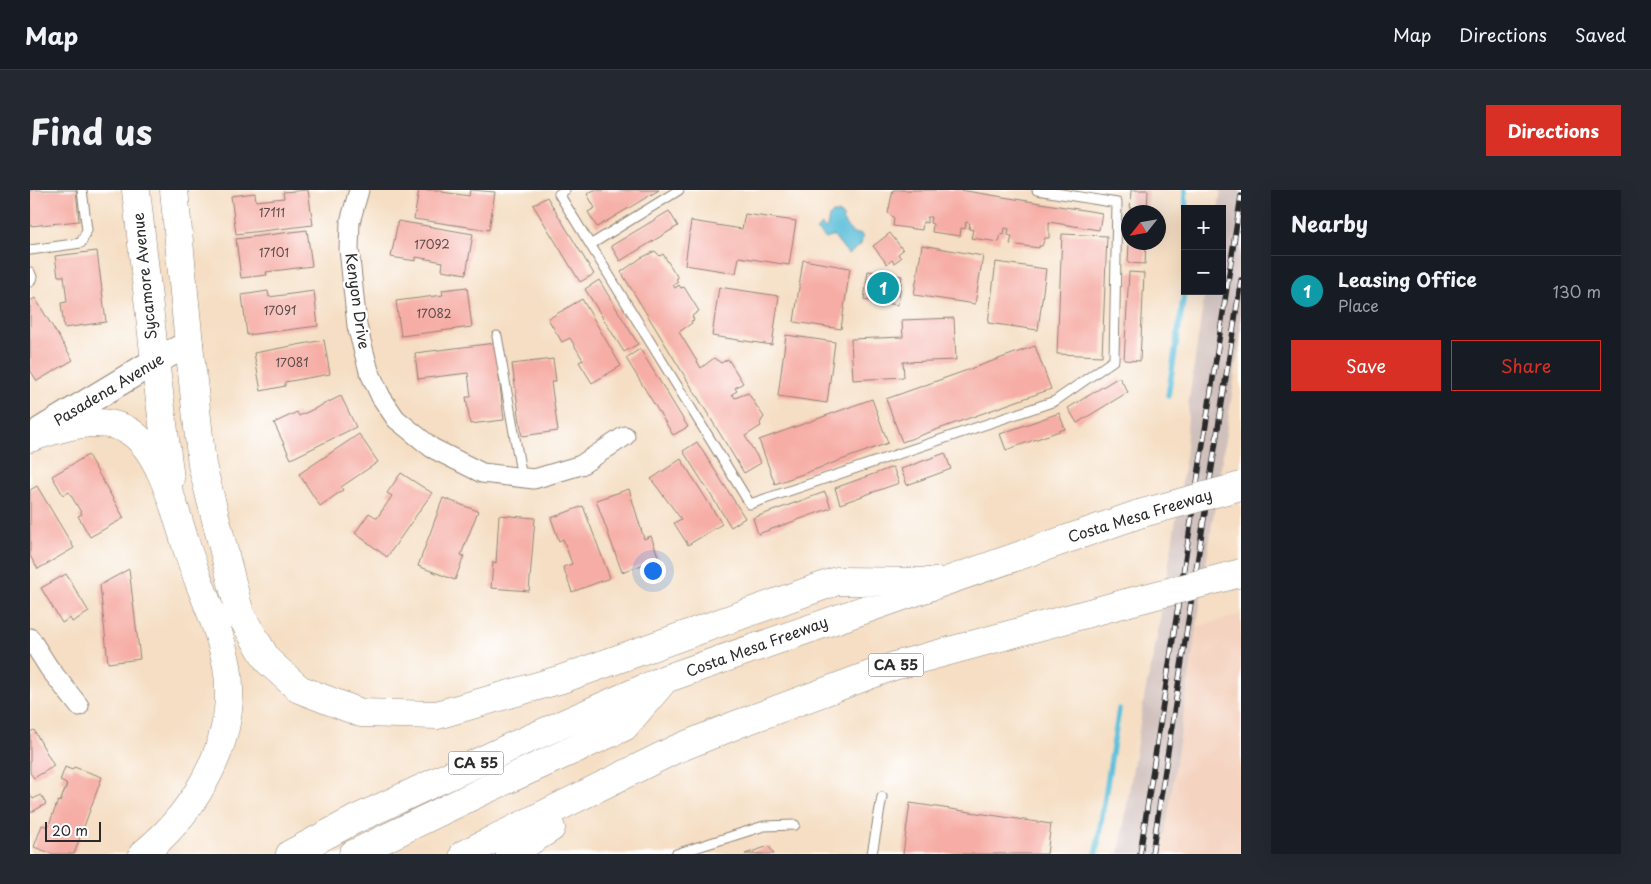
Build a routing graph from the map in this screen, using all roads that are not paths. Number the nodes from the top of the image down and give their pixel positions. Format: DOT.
graph roads {
  1 [pos="82,190"];
  2 [pos="136,190"];
  3 [pos="174,190"];
  4 [pos="359,190"];
  5 [pos="565,190"];
  6 [pos="679,190"];
  7 [pos="1036,190"];
  8 [pos="590,245"];
  9 [pos="30,250"];
  10 [pos="30,272"];
  11 [pos="30,282"];
  12 [pos="497,336"];
  13 [pos="189,344"];
  14 [pos="155,361"];
  15 [pos="625,436"];
  16 [pos="30,437"];
  17 [pos="522,478"];
  18 [pos="1241,486"];
  19 [pos="173,504"];
  20 [pos="1241,573"];
  21 [pos="939,582"];
  22 [pos="30,638"];
  23 [pos="665,680"];
  24 [pos="79,706"];
  25 [pos="674,750"];
  26 [pos="882,797"];
  27 [pos="795,825"];
  28 [pos="142,854"];
  29 [pos="290,854"];
  30 [pos="353,854"];
  31 [pos="464,854"];
  32 [pos="510,854"];
  33 [pos="676,854"];
  34 [pos="872,854"];
  1 -- 9 [label="lane"];
  2 -- 14 [label="main road, Sycamore Avenue"];
  3 -- 13 [label="main road"];
  4 -- 17 [label="street, Kenyon Drive"];
  5 -- 8 [label="lane"];
  6 -- 8 [label="lane"];
  7 -- 8 [label="lane"];
  10 -- 11 [label="lane"];
  12 -- 17 [label="lane"];
  13 -- 14 [label="main road, Pasadena Avenue"];
  13 -- 21 [label="main road"];
  14 -- 16 [label="main road, Pasadena Avenue"];
  14 -- 19 [label="main road, Sycamore Avenue"];
  15 -- 17 [label="street, Kenyon Drive"];
  16 -- 19 [label="main road"];
  18 -- 21 [label="main road, Costa Mesa Freeway / CA 55, bridge"];
  19 -- 28 [label="main road"];
  20 -- 25 [label="main road, CA 55, bridge"];
  21 -- 23 [label="main road, Costa Mesa Freeway / CA 55"];
  22 -- 24 [label="street"];
  23 -- 29 [label="main road, Costa Mesa Freeway / CA 55"];
  23 -- 30 [label="main road, CA 55"];
  25 -- 31 [label="main road, CA 55"];
  25 -- 32 [label="main road"];
  26 -- 34 [label="lane"];
  27 -- 33 [label="lane"];
}
